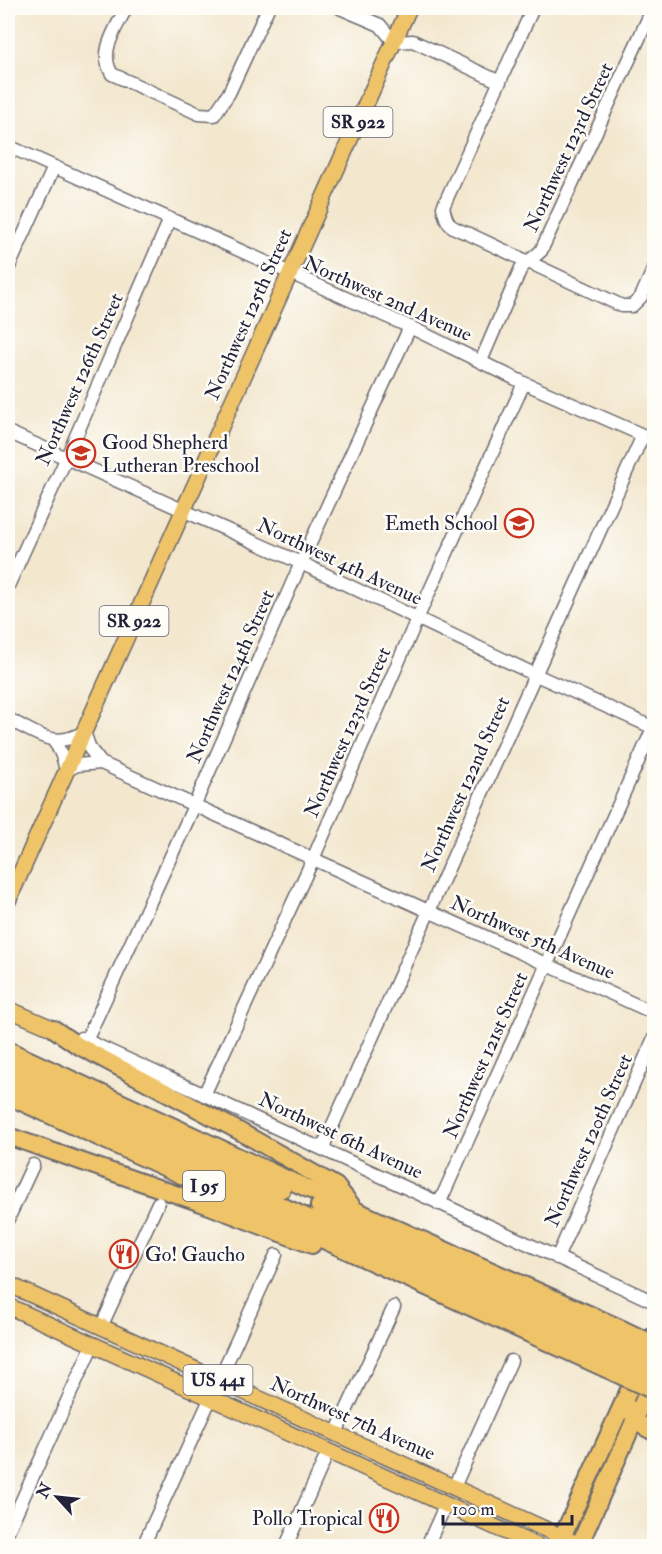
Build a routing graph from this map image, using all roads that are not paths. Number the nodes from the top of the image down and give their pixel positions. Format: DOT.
graph roads {
  1 [pos="126,8"];
  2 [pos="268,8"];
  3 [pos="340,8"];
  4 [pos="409,8"];
  5 [pos="533,8"];
  6 [pos="653,8"];
  7 [pos="401,24"];
  8 [pos="380,25"];
  9 [pos="413,41"];
  10 [pos="394,42"];
  11 [pos="500,82"];
  12 [pos="8,146"];
  13 [pos="54,167"];
  14 [pos="170,219"];
  15 [pos="528,263"];
  16 [pos="654,268"];
  17 [pos="8,269"];
  18 [pos="289,274"];
  19 [pos="410,327"];
  20 [pos="481,361"];
  21 [pos="524,383"];
  22 [pos="8,432"];
  23 [pos="649,438"];
  24 [pos="66,459"];
  25 [pos="183,511"];
  26 [pos="301,563"];
  27 [pos="8,586"];
  28 [pos="417,619"];
  29 [pos="536,675"];
  30 [pos="8,719"];
  31 [pos="654,727"];
  32 [pos="84,732"];
  33 [pos="53,741"];
  34 [pos="101,763"];
  35 [pos="66,771"];
  36 [pos="194,806"];
  37 [pos="313,859"];
  38 [pos="8,901"];
  39 [pos="428,912"];
  40 [pos="547,965"];
  41 [pos="8,1009"];
  42 [pos="654,1013"];
  43 [pos="54,1029"];
  44 [pos="654,1038"];
  45 [pos="86,1041"];
  46 [pos="8,1050"];
  47 [pos="8,1064"];
  48 [pos="8,1081"];
  49 [pos="204,1095"];
  50 [pos="8,1096"];
  51 [pos="8,1136"];
  52 [pos="322,1149"];
  53 [pos="33,1165"];
  54 [pos="158,1203"];
  55 [pos="439,1204"];
  56 [pos="355,1210"];
  57 [pos="8,1219"];
  58 [pos="276,1255"];
  59 [pos="557,1258"];
  60 [pos="401,1275"];
  61 [pos="8,1284"];
  62 [pos="8,1293"];
  63 [pos="47,1302"];
  64 [pos="654,1302"];
  65 [pos="8,1306"];
  66 [pos="394,1307"];
  67 [pos="101,1327"];
  68 [pos="654,1335"];
  69 [pos="93,1344"];
  70 [pos="654,1344"];
  71 [pos="613,1348"];
  72 [pos="654,1359"];
  73 [pos="511,1361"];
  74 [pos="654,1376"];
  75 [pos="218,1380"];
  76 [pos="631,1387"];
  77 [pos="654,1391"];
  78 [pos="210,1398"];
  79 [pos="635,1419"];
  80 [pos="276,1428"];
  81 [pos="654,1432"];
  82 [pos="336,1433"];
  83 [pos="328,1452"];
  84 [pos="411,1468"];
  85 [pos="454,1487"];
  86 [pos="446,1506"];
  87 [pos="8,1531"];
  88 [pos="561,1542"];
  89 [pos="143,1546"];
  90 [pos="286,1546"];
  91 [pos="427,1546"];
  92 [pos="537,1546"];
  93 [pos="581,1546"];
  1 -- 2 [label="street"];
  3 -- 8 [label="street"];
  4 -- 7 [label="main road, Northwest 125th Street / SR 922"];
  5 -- 11 [label="street"];
  6 -- 15 [label="street, Northwest 123rd Street"];
  7 -- 8 [label="street"];
  7 -- 9 [label="street"];
  7 -- 10 [label="main road, Northwest 125th Street / SR 922"];
  8 -- 10 [label="street"];
  9 -- 10 [label="street"];
  9 -- 11 [label="street"];
  10 -- 18 [label="main road, Northwest 125th Street / SR 922"];
  11 -- 15 [label="street"];
  12 -- 13 [label="street, Northwest 2nd Avenue"];
  13 -- 14 [label="street, Northwest 2nd Avenue"];
  13 -- 17 [label="street"];
  14 -- 18 [label="street, Northwest 2nd Avenue"];
  14 -- 24 [label="street, Northwest 126th Street"];
  15 -- 16 [label="street"];
  15 -- 20 [label="street, Northwest 123rd Street"];
  18 -- 19 [label="street, Northwest 2nd Avenue"];
  18 -- 25 [label="main road, Northwest 125th Street / SR 922"];
  19 -- 20 [label="street, Northwest 2nd Avenue"];
  19 -- 26 [label="street, Northwest 124th Street"];
  20 -- 21 [label="street, Northwest 2nd Avenue"];
  21 -- 23 [label="street, Northwest 2nd Avenue"];
  21 -- 28 [label="street, Northwest 123rd Street"];
  22 -- 24 [label="street, Northwest 4th Avenue"];
  23 -- 29 [label="street, Northwest 122nd Street"];
  24 -- 25 [label="street, Northwest 4th Avenue"];
  24 -- 27 [label="street, Northwest 126th Street"];
  25 -- 26 [label="street, Northwest 4th Avenue"];
  25 -- 32 [label="main road, Northwest 125th Street / SR 922"];
  26 -- 28 [label="street, Northwest 4th Avenue"];
  26 -- 36 [label="street, Northwest 124th Street"];
  28 -- 29 [label="street, Northwest 4th Avenue"];
  28 -- 37 [label="street, Northwest 123rd Street"];
  29 -- 31 [label="street, Northwest 4th Avenue"];
  29 -- 39 [label="street, Northwest 122nd Street"];
  30 -- 33 [label="street"];
  31 -- 40 [label="street, Northwest 121st Street"];
  32 -- 33 [label="street"];
  32 -- 34 [label="street"];
  32 -- 35 [label="main road, Northwest 125th Street / SR 922"];
  33 -- 35 [label="street"];
  34 -- 35 [label="street"];
  34 -- 36 [label="street, Northwest 5th Avenue"];
  35 -- 38 [label="main road, Northwest 125th Street / SR 922"];
  36 -- 37 [label="street, Northwest 5th Avenue"];
  36 -- 45 [label="street, Northwest 124th Street"];
  37 -- 39 [label="street, Northwest 5th Avenue"];
  37 -- 49 [label="street, Northwest 123rd Street"];
  39 -- 40 [label="street, Northwest 5th Avenue"];
  39 -- 52 [label="street, Northwest 122nd Street"];
  40 -- 42 [label="street, Northwest 5th Avenue"];
  40 -- 55 [label="street, Northwest 121st Street"];
  41 -- 43 [label="main road, Northwest 6th Avenue"];
  43 -- 45 [label="street, Northwest 6th Avenue"];
  43 -- 56 [label="highway"];
  44 -- 59 [label="street, Northwest 120th Street"];
  45 -- 49 [label="street, Northwest 6th Avenue"];
  46 -- 56 [label="highway, I 95"];
  47 -- 71 [label="highway"];
  48 -- 71 [label="highway"];
  49 -- 52 [label="street, Northwest 6th Avenue"];
  50 -- 60 [label="highway, I 95"];
  51 -- 60 [label="highway"];
  52 -- 55 [label="street, Northwest 6th Avenue"];
  53 -- 57 [label="street"];
  54 -- 67 [label="street"];
  55 -- 59 [label="street, Northwest 6th Avenue"];
  56 -- 71 [label="highway, I 95"];
  58 -- 75 [label="street"];
  59 -- 64 [label="street, Northwest 6th Avenue"];
  60 -- 71 [label="highway, I 95"];
  61 -- 63 [label="main road, Northwest 7th Avenue / US 441"];
  62 -- 63 [label="main road"];
  63 -- 67 [label="main road, Northwest 7th Avenue / US 441"];
  65 -- 69 [label="main road, Northwest 7th Avenue / US 441"];
  66 -- 82 [label="street"];
  67 -- 69 [label="main road"];
  67 -- 75 [label="main road, Northwest 7th Avenue / US 441"];
  68 -- 76 [label="highway"];
  69 -- 78 [label="main road, Northwest 7th Avenue / US 441"];
  69 -- 87 [label="street"];
  70 -- 71 [label="highway, I 95, bridge"];
  71 -- 72 [label="highway, bridge"];
  71 -- 74 [label="highway, bridge"];
  71 -- 77 [label="highway, I 95, bridge"];
  73 -- 85 [label="street"];
  74 -- 79 [label="main road"];
  75 -- 78 [label="street"];
  75 -- 82 [label="main road, Northwest 7th Avenue / US 441"];
  76 -- 79 [label="highway"];
  76 -- 88 [label="highway"];
  78 -- 80 [label="main road, Northwest 7th Avenue / US 441"];
  78 -- 89 [label="street"];
  79 -- 81 [label="highway"];
  79 -- 93 [label="highway"];
  80 -- 82 [label="main road"];
  80 -- 83 [label="main road, Northwest 7th Avenue / US 441"];
  82 -- 84 [label="main road, Northwest 7th Avenue / US 441"];
  83 -- 84 [label="main road"];
  83 -- 86 [label="main road, Northwest 7th Avenue / US 441"];
  83 -- 90 [label="street"];
  84 -- 85 [label="main road, Northwest 7th Avenue / US 441"];
  85 -- 88 [label="main road, Northwest 7th Avenue / US 441"];
  86 -- 91 [label="street"];
  86 -- 92 [label="main road, Northwest 7th Avenue / US 441"];
  88 -- 93 [label="main road, Northwest 7th Avenue / US 441"];
}
